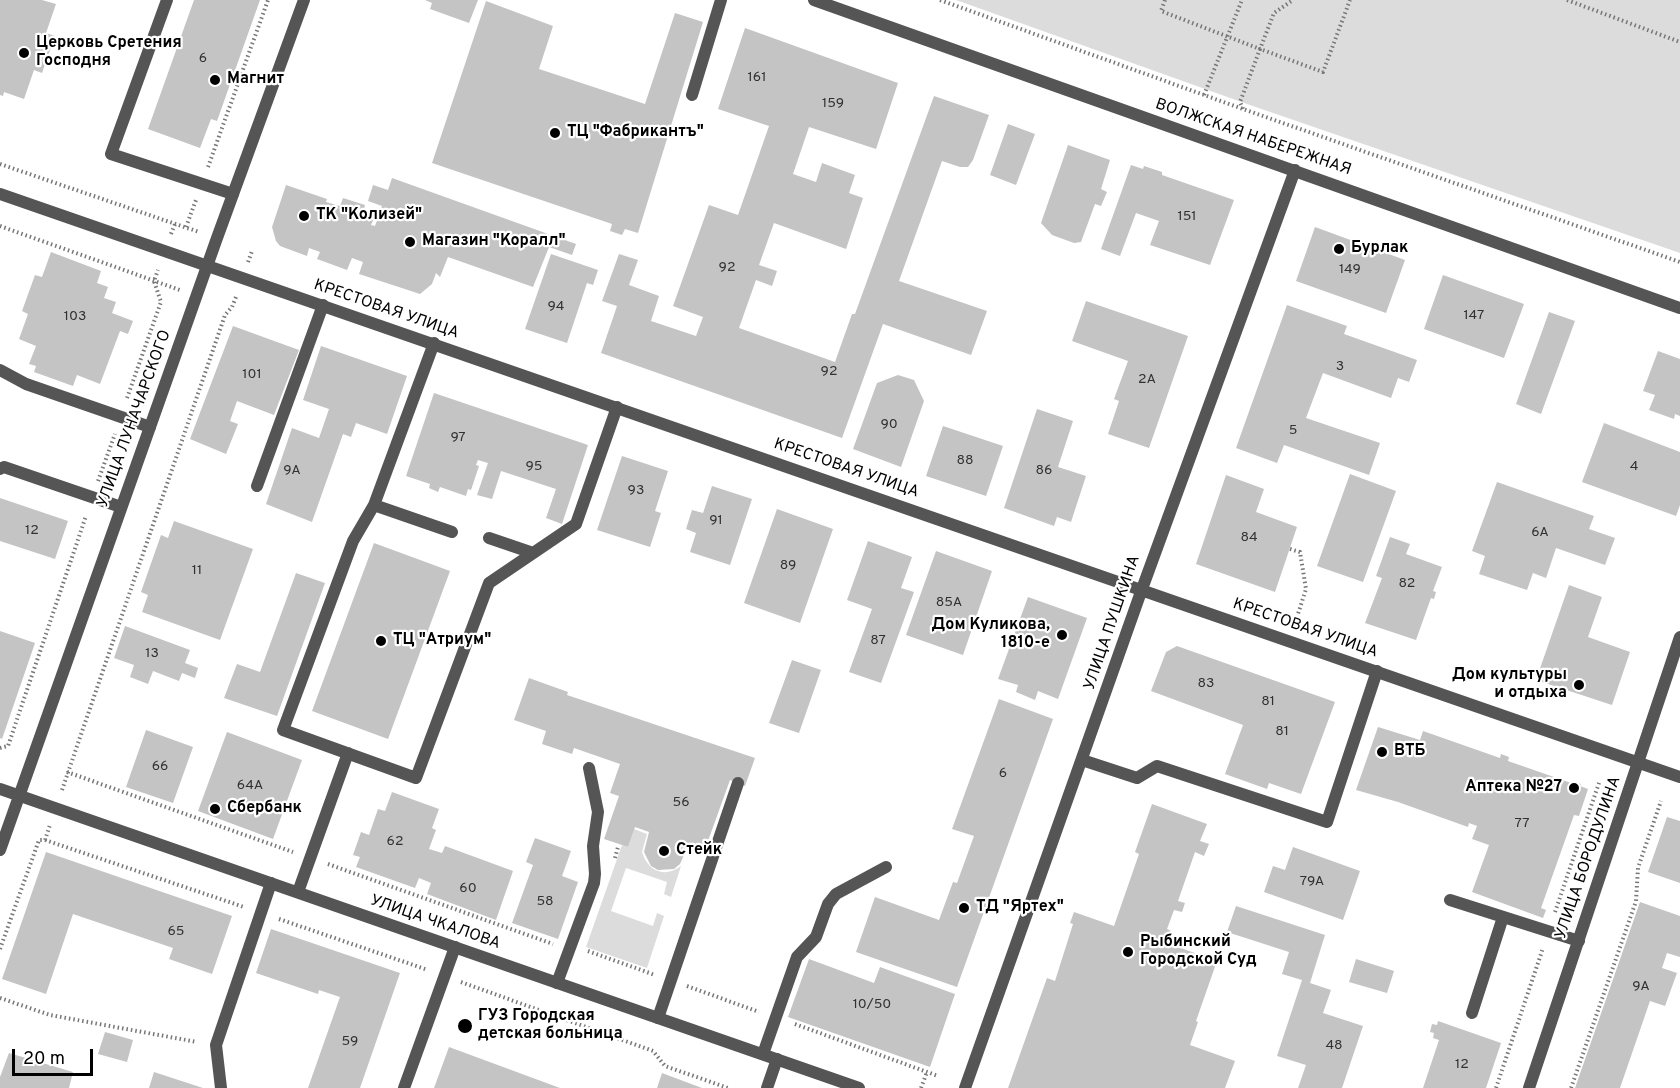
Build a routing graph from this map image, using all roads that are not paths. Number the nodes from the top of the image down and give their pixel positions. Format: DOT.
graph roads {
  1 [pos="167,0"];
  2 [pos="304,0"];
  3 [pos="721,0"];
  4 [pos="814,0"];
  5 [pos="692,95"];
  6 [pos="1295,170"];
  7 [pos="0,194"];
  8 [pos="233,194"];
  9 [pos="207,265"];
  10 [pos="323,305"];
  11 [pos="1680,308"];
  12 [pos="434,343"];
  13 [pos="0,370"];
  14 [pos="617,407"];
  15 [pos="150,427"];
  16 [pos="0,469"];
  17 [pos="257,486"];
  18 [pos="374,505"];
  19 [pos="122,507"];
  20 [pos="452,532"];
  21 [pos="489,538"];
  22 [pos="533,553"];
  23 [pos="1142,590"];
  24 [pos="1680,637"];
  25 [pos="1377,671"];
  26 [pos="348,753"];
  27 [pos="1082,760"];
  28 [pos="1639,763"];
  29 [pos="589,768"];
  30 [pos="1680,777"];
  31 [pos="738,783"];
  32 [pos="0,789"];
  33 [pos="20,796"];
  34 [pos="0,850"];
  35 [pos="886,867"];
  36 [pos="271,883"];
  37 [pos="298,892"];
  38 [pos="1450,900"];
  39 [pos="1503,916"];
  40 [pos="1579,941"];
  41 [pos="455,947"];
  42 [pos="557,982"];
  43 [pos="1472,1012"];
  44 [pos="658,1018"];
  45 [pos="763,1054"];
  46 [pos="777,1059"];
  47 [pos="221,1088"];
  48 [pos="404,1088"];
  49 [pos="767,1088"];
  50 [pos="856,1088"];
  51 [pos="965,1088"];
  52 [pos="1529,1088"];
  1 -- 8 [label="street"];
  2 -- 8 [label="street, УЛИЦА ЛУНАЧАРСКОГО"];
  3 -- 5 [label="street"];
  4 -- 6 [label="street, ВОЛЖСКАЯ НАБЕРЕЖНАЯ"];
  6 -- 11 [label="street, ВОЛЖСКАЯ НАБЕРЕЖНАЯ"];
  6 -- 23 [label="street, УЛИЦА ПУШКИНА"];
  7 -- 9 [label="street, КРЕСТОВАЯ УЛИЦА"];
  8 -- 9 [label="street, УЛИЦА ЛУНАЧАРСКОГО"];
  9 -- 10 [label="street, КРЕСТОВАЯ УЛИЦА"];
  9 -- 15 [label="street, УЛИЦА ЛУНАЧАРСКОГО"];
  10 -- 12 [label="street, КРЕСТОВАЯ УЛИЦА"];
  10 -- 17 [label="street"];
  12 -- 14 [label="street, КРЕСТОВАЯ УЛИЦА"];
  12 -- 18 [label="street"];
  13 -- 15 [label="street"];
  14 -- 22 [label="street"];
  14 -- 23 [label="street, КРЕСТОВАЯ УЛИЦА"];
  15 -- 19 [label="street, УЛИЦА ЛУНАЧАРСКОГО"];
  16 -- 19 [label="street"];
  18 -- 20 [label="street"];
  18 -- 26 [label="street"];
  19 -- 33 [label="street, УЛИЦА ЛУНАЧАРСКОГО"];
  21 -- 22 [label="street"];
  22 -- 26 [label="street"];
  23 -- 25 [label="street, КРЕСТОВАЯ УЛИЦА"];
  23 -- 27 [label="street, УЛИЦА ПУШКИНА"];
  24 -- 28 [label="street, УЛИЦА БОРОДУЛИНА"];
  25 -- 27 [label="street"];
  25 -- 28 [label="street, КРЕСТОВАЯ УЛИЦА"];
  26 -- 37 [label="street"];
  27 -- 51 [label="street, УЛИЦА ПУШКИНА"];
  28 -- 30 [label="street, КРЕСТОВАЯ УЛИЦА"];
  28 -- 40 [label="street, УЛИЦА БОРОДУЛИНА"];
  29 -- 42 [label="street"];
  31 -- 44 [label="street"];
  32 -- 33 [label="street, УЛИЦА ЧКАЛОВА"];
  33 -- 34 [label="street, УЛИЦА ЛУНАЧАРСКОГО"];
  33 -- 36 [label="street, УЛИЦА ЧКАЛОВА"];
  35 -- 45 [label="street"];
  36 -- 37 [label="street, УЛИЦА ЧКАЛОВА"];
  36 -- 47 [label="street"];
  37 -- 41 [label="street, УЛИЦА ЧКАЛОВА"];
  38 -- 39 [label="street"];
  39 -- 40 [label="street"];
  39 -- 43 [label="street"];
  40 -- 52 [label="street, УЛИЦА БОРОДУЛИНА"];
  41 -- 42 [label="street, УЛИЦА ЧКАЛОВА"];
  41 -- 48 [label="street"];
  42 -- 44 [label="street, УЛИЦА ЧКАЛОВА"];
  44 -- 45 [label="street, УЛИЦА ЧКАЛОВА"];
  45 -- 46 [label="street, УЛИЦА ЧКАЛОВА"];
  46 -- 49 [label="street"];
  46 -- 50 [label="street, УЛИЦА ЧКАЛОВА"];
}
